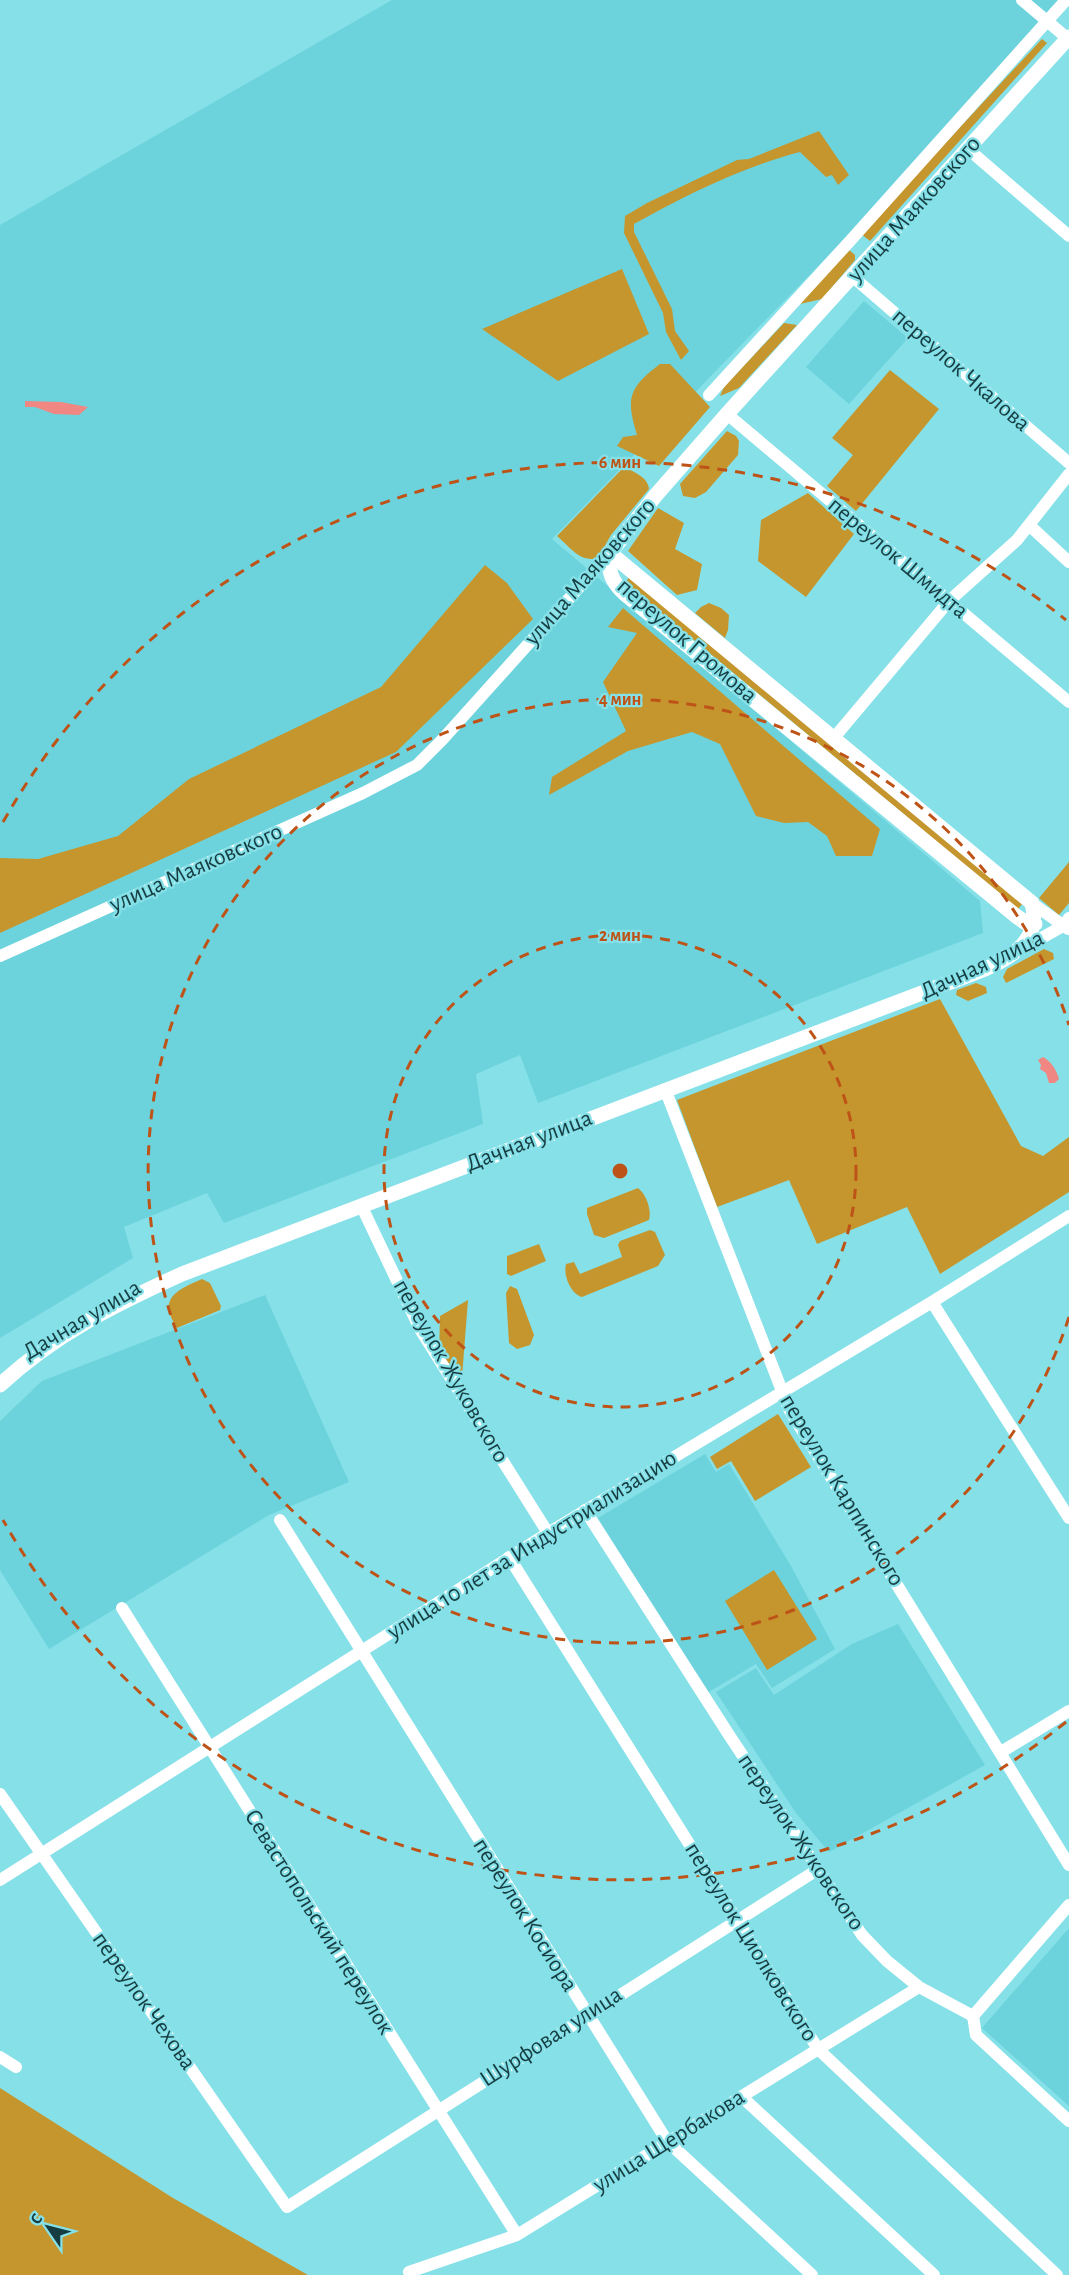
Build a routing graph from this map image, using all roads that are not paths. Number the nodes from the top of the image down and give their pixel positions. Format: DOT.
graph roads {
  1 [pos="1022,0"];
  2 [pos="1066,0"];
  3 [pos="1047,20"];
  4 [pos="1068,37"];
  5 [pos="968,149"];
  6 [pos="1069,236"];
  7 [pos="853,277"];
  8 [pos="709,395"];
  9 [pos="727,414"];
  10 [pos="1069,463"];
  11 [pos="1069,474"];
  12 [pos="1029,525"];
  13 [pos="610,553"];
  14 [pos="1069,562"];
  15 [pos="949,601"];
  16 [pos="1069,702"];
  17 [pos="833,739"];
  18 [pos="1032,903"];
  19 [pos="1016,916"];
  20 [pos="1035,924"];
  21 [pos="1067,924"];
  22 [pos="1010,951"];
  23 [pos="0,956"];
  24 [pos="664,1086"];
  25 [pos="360,1201"];
  26 [pos="1069,1216"];
  27 [pos="142,1288"];
  28 [pos="932,1302"];
  29 [pos="0,1373"];
  30 [pos="0,1385"];
  31 [pos="782,1392"];
  32 [pos="585,1510"];
  33 [pos="1069,1518"];
  34 [pos="280,1520"];
  35 [pos="548,1533"];
  36 [pos="509,1557"];
  37 [pos="122,1608"];
  38 [pos="362,1651"];
  39 [pos="1069,1711"];
  40 [pos="210,1748"];
  41 [pos="1001,1752"];
  42 [pos="0,1794"];
  43 [pos="42,1854"];
  44 [pos="1069,1865"];
  45 [pos="817,1870"];
  46 [pos="0,1880"];
  47 [pos="1069,1905"];
  48 [pos="737,1919"];
  49 [pos="919,1987"];
  50 [pos="587,2015"];
  51 [pos="973,2016"];
  52 [pos="818,2049"];
  53 [pos="0,2057"];
  54 [pos="15,2067"];
  55 [pos="741,2097"];
  56 [pos="438,2110"];
  57 [pos="1069,2121"];
  58 [pos="667,2141"];
  59 [pos="287,2207"];
  60 [pos="518,2235"];
  61 [pos="409,2272"];
  62 [pos="812,2275"];
  63 [pos="934,2275"];
  64 [pos="1057,2275"];
  1 -- 3 [label="street"];
  2 -- 3 [label="street, улица Маяковского"];
  3 -- 4 [label="street"];
  3 -- 8 [label="street, улица Маяковского"];
  4 -- 5 [label="main road, улица Маяковского"];
  5 -- 6 [label="street"];
  5 -- 7 [label="main road, улица Маяковского"];
  7 -- 9 [label="main road, улица Маяковского"];
  7 -- 10 [label="street, переулок Чкалова"];
  9 -- 13 [label="main road, улица Маяковского"];
  9 -- 15 [label="street, переулок Шмидта"];
  11 -- 12 [label="street"];
  12 -- 14 [label="street"];
  12 -- 15 [label="street"];
  13 -- 17 [label="main road, переулок Громова"];
  13 -- 19 [label="main road, переулок Громова"];
  13 -- 23 [label="street, улица Маяковского"];
  15 -- 16 [label="street, переулок Шмидта"];
  15 -- 17 [label="street"];
  17 -- 18 [label="main road, переулок Громова"];
  18 -- 20 [label="main road"];
  18 -- 21 [label="street, переулок Громова"];
  19 -- 20 [label="main road, переулок Громова"];
  19 -- 22 [label="main road"];
  20 -- 21 [label="street"];
  20 -- 22 [label="main road"];
  21 -- 22 [label="street, Дачная улица"];
  22 -- 24 [label="main road, Дачная улица"];
  24 -- 25 [label="main road, Дачная улица"];
  24 -- 31 [label="street, переулок Карпинского"];
  25 -- 27 [label="main road, Дачная улица"];
  25 -- 35 [label="street, переулок Жуковского"];
  26 -- 28 [label="street, улица 10 лет за Индустриализацию"];
  27 -- 29 [label="main road, Дачная улица"];
  27 -- 30 [label="main road, Дачная улица"];
  28 -- 31 [label="street, улица 10 лет за Индустриализацию"];
  28 -- 33 [label="street"];
  31 -- 32 [label="street, улица 10 лет за Индустриализацию"];
  31 -- 41 [label="street, переулок Карпинского"];
  32 -- 35 [label="street, улица 10 лет за Индустриализацию"];
  32 -- 45 [label="street, переулок Жуковского"];
  34 -- 38 [label="street, переулок Косиора"];
  35 -- 36 [label="street, улица 10 лет за Индустриализацию"];
  36 -- 38 [label="street, улица 10 лет за Индустриализацию"];
  36 -- 48 [label="street, переулок Циолковского"];
  37 -- 40 [label="street, Севастопольский переулок"];
  38 -- 40 [label="street, улица 10 лет за Индустриализацию"];
  38 -- 50 [label="street, переулок Косиора"];
  39 -- 41 [label="street"];
  40 -- 43 [label="street, улица 10 лет за Индустриализацию"];
  40 -- 56 [label="street, Севастопольский переулок"];
  41 -- 44 [label="street, переулок Карпинского"];
  42 -- 43 [label="street, переулок Чехова"];
  43 -- 46 [label="street, улица 10 лет за Индустриализацию"];
  43 -- 59 [label="street, переулок Чехова"];
  45 -- 48 [label="street, Шурфовая улица"];
  45 -- 49 [label="street, переулок Жуковского"];
  47 -- 51 [label="street"];
  48 -- 50 [label="street, Шурфовая улица"];
  48 -- 52 [label="street, переулок Циолковского"];
  49 -- 51 [label="street, переулок Жуковского"];
  49 -- 52 [label="street, улица Щербакова"];
  50 -- 56 [label="street, Шурфовая улица"];
  50 -- 58 [label="street, переулок Косиора"];
  51 -- 57 [label="street"];
  52 -- 55 [label="street, улица Щербакова"];
  52 -- 64 [label="street, переулок Циолковского"];
  53 -- 54 [label="street"];
  55 -- 58 [label="street, улица Щербакова"];
  55 -- 63 [label="street"];
  56 -- 59 [label="street, Шурфовая улица"];
  56 -- 60 [label="street, Севастопольский переулок"];
  58 -- 60 [label="street, улица Щербакова"];
  58 -- 62 [label="street, переулок Косиора"];
  60 -- 61 [label="street, улица Щербакова"];
}
